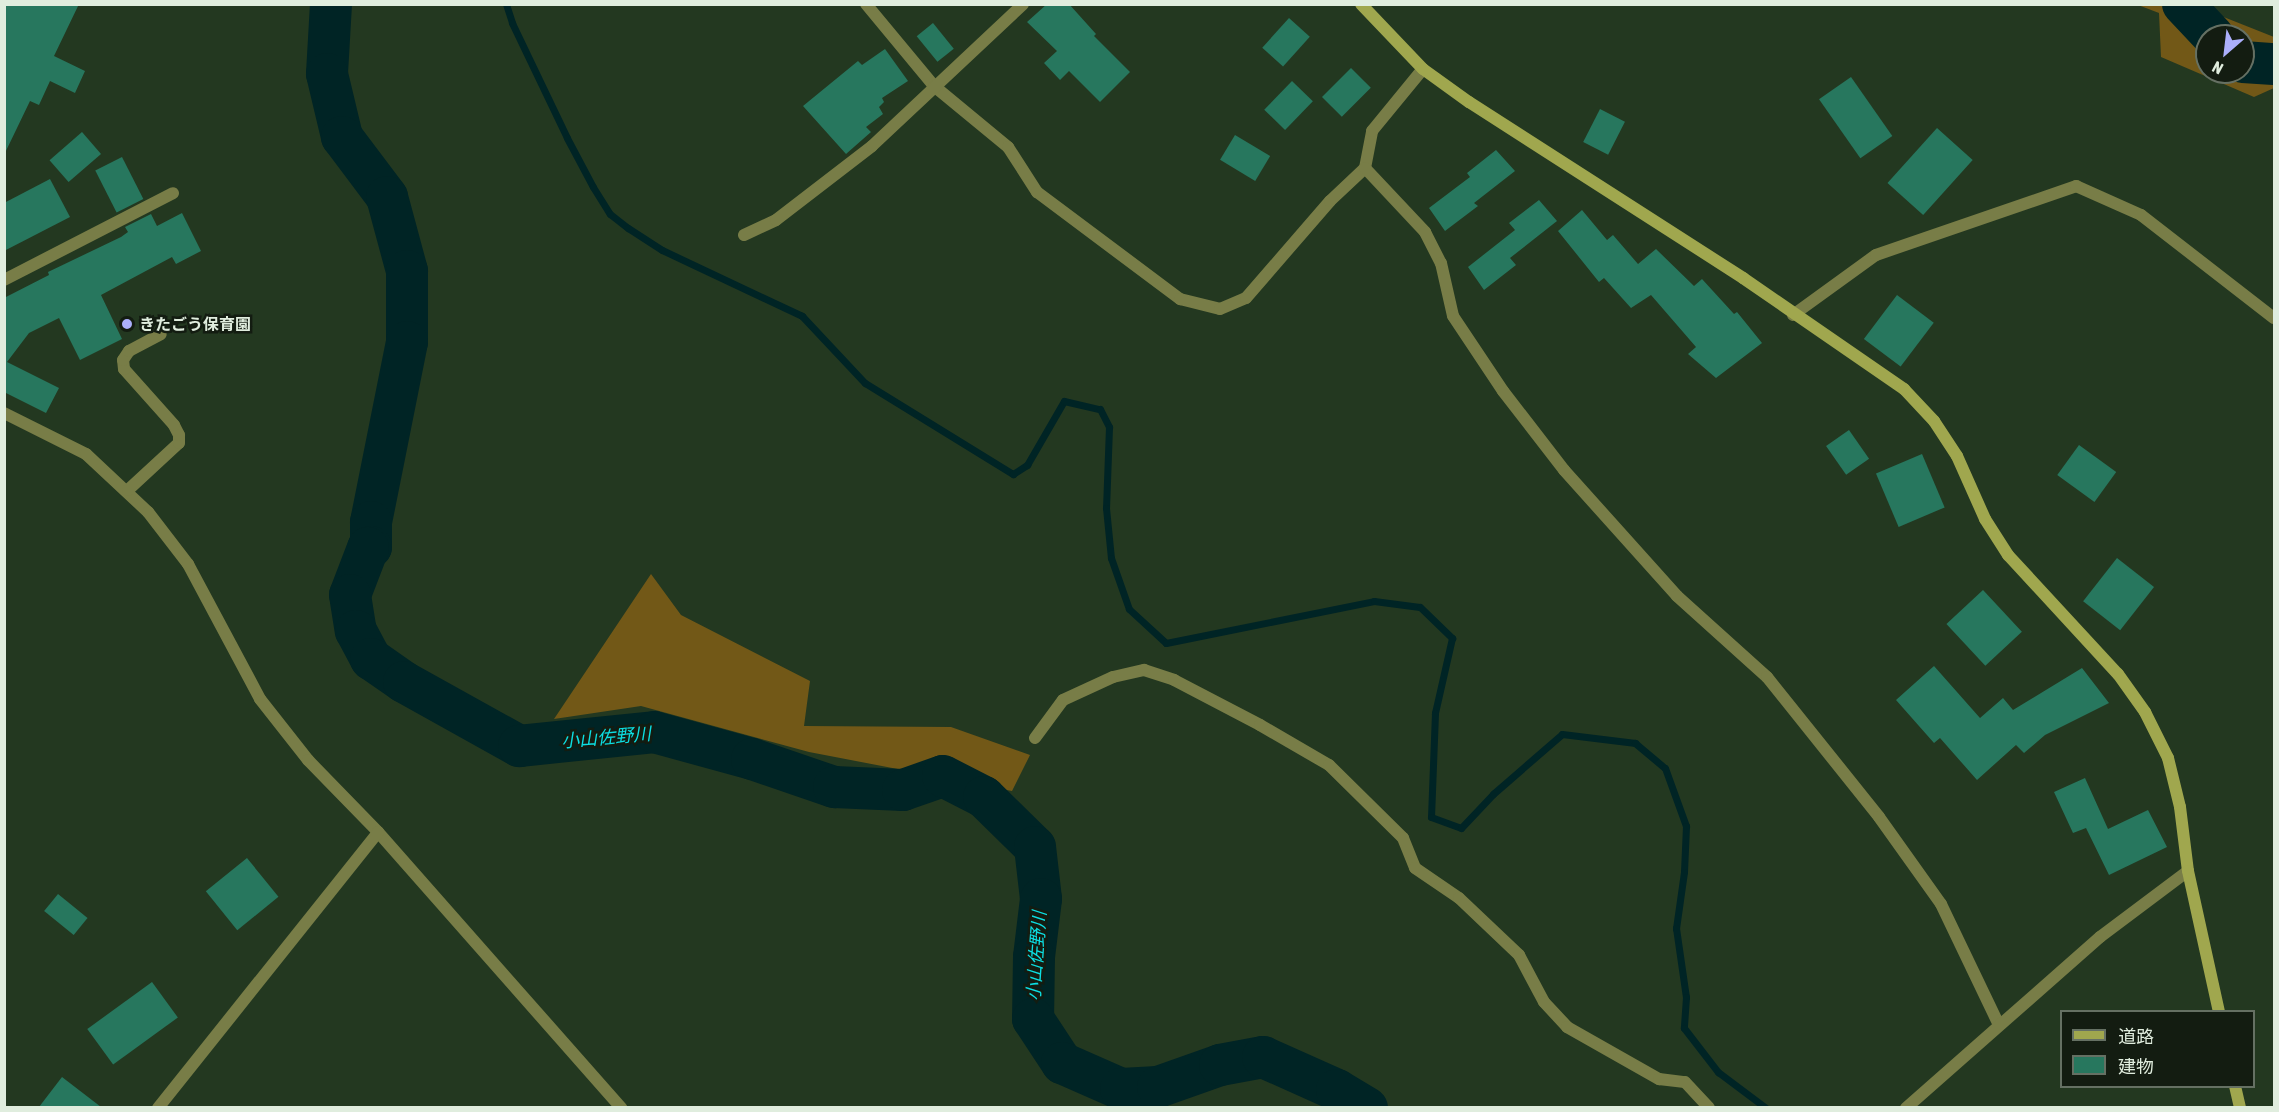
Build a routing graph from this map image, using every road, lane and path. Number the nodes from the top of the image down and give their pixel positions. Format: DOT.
graph roads {
  1 [pos="867,4"];
  2 [pos="1023,4"];
  3 [pos="1361,4"];
  4 [pos="1423,69"];
  5 [pos="934,86"];
  6 [pos="1365,168"];
  7 [pos="172,193"];
  8 [pos="744,235"];
  9 [pos="4,280"];
  10 [pos="1793,315"];
  11 [pos="2274,318"];
  12 [pos="161,334"];
  13 [pos="4,413"];
  14 [pos="128,490"];
  15 [pos="1035,738"];
  16 [pos="378,832"];
  17 [pos="2188,871"];
  18 [pos="2218,1010"];
  19 [pos="1999,1025"];
  20 [pos="2235,1088"];
  21 [pos="158,1107"];
  22 [pos="621,1107"];
  23 [pos="1709,1107"];
  24 [pos="1906,1107"];
  25 [pos="2240,1107"];
  1 -- 5 [label="street"];
  2 -- 5 [label="street"];
  3 -- 4 [label="street"];
  4 -- 6 [label="street"];
  4 -- 10 [label="street"];
  5 -- 6 [label="street"];
  5 -- 8 [label="street"];
  6 -- 19 [label="street"];
  7 -- 9 [label="street"];
  10 -- 11 [label="street"];
  10 -- 17 [label="street"];
  12 -- 14 [label="street"];
  13 -- 14 [label="street"];
  14 -- 16 [label="street"];
  15 -- 23 [label="street"];
  16 -- 21 [label="street"];
  16 -- 22 [label="street"];
  17 -- 18 [label="street"];
  17 -- 19 [label="street"];
  19 -- 24 [label="street"];
  20 -- 25 [label="street"];
}
